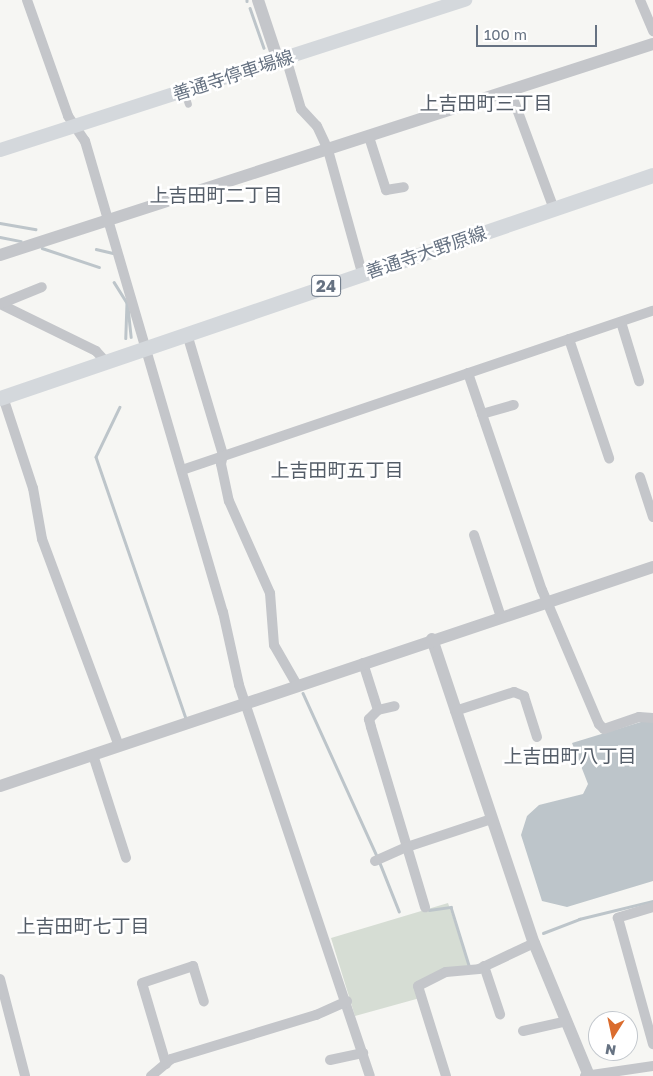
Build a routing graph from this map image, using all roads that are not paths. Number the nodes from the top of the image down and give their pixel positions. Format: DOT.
graph roads {
  1 [pos="26,0"];
  2 [pos="258,0"];
  3 [pos="465,0"];
  4 [pos="640,0"];
  5 [pos="653,31"];
  6 [pos="653,44"];
  7 [pos="282,59"];
  8 [pos="512,93"];
  9 [pos="74,127"];
  10 [pos="369,137"];
  11 [pos="0,150"];
  12 [pos="328,150"];
  13 [pos="653,175"];
  14 [pos="404,186"];
  15 [pos="554,209"];
  16 [pos="109,222"];
  17 [pos="0,255"];
  18 [pos="362,273"];
  19 [pos="42,287"];
  20 [pos="0,304"];
  21 [pos="653,312"];
  22 [pos="620,322"];
  23 [pos="187,334"];
  24 [pos="569,339"];
  25 [pos="147,347"];
  26 [pos="105,361"];
  27 [pos="468,372"];
  28 [pos="638,381"];
  29 [pos="1,398"];
  30 [pos="514,405"];
  31 [pos="482,414"];
  32 [pos="223,455"];
  33 [pos="609,458"];
  34 [pos="182,470"];
  35 [pos="640,477"];
  36 [pos="653,517"];
  37 [pos="474,535"];
  38 [pos="653,567"];
  39 [pos="547,602"];
  40 [pos="501,617"];
  41 [pos="432,639"];
  42 [pos="363,662"];
  43 [pos="297,685"];
  44 [pos="245,702"];
  45 [pos="395,706"];
  46 [pos="378,710"];
  47 [pos="455,710"];
  48 [pos="653,718"];
  49 [pos="537,737"];
  50 [pos="119,746"];
  51 [pos="93,755"];
  52 [pos="0,786"];
  53 [pos="491,819"];
  54 [pos="407,847"];
  55 [pos="126,858"];
  56 [pos="377,860"];
  57 [pos="425,907"];
  58 [pos="653,907"];
  59 [pos="534,943"];
  60 [pos="484,966"];
  61 [pos="0,979"];
  62 [pos="204,1001"];
  63 [pos="347,1001"];
  64 [pos="500,1014"];
  65 [pos="567,1021"];
  66 [pos="523,1030"];
  67 [pos="653,1044"];
  68 [pos="363,1053"];
  69 [pos="330,1060"];
  70 [pos="166,1064"];
  71 [pos="653,1066"];
  72 [pos="25,1076"];
  73 [pos="151,1076"];
  74 [pos="370,1076"];
  75 [pos="446,1076"];
  76 [pos="588,1076"];
  1 -- 9 [label="street"];
  2 -- 7 [label="street"];
  3 -- 7 [label="main road, 善通寺停車場線"];
  4 -- 5 [label="street"];
  6 -- 8 [label="street"];
  7 -- 9 [label="main road, 善通寺停車場線"];
  7 -- 12 [label="street"];
  8 -- 10 [label="street"];
  8 -- 15 [label="street"];
  9 -- 11 [label="main road, 善通寺停車場線"];
  9 -- 16 [label="street"];
  10 -- 12 [label="street"];
  10 -- 14 [label="street"];
  12 -- 16 [label="street"];
  12 -- 18 [label="street"];
  13 -- 15 [label="main road, 善通寺大野原線 / 24"];
  15 -- 18 [label="main road, 善通寺大野原線 / 24"];
  16 -- 17 [label="street"];
  16 -- 25 [label="street"];
  18 -- 23 [label="main road, 善通寺大野原線 / 24"];
  19 -- 20 [label="street"];
  20 -- 26 [label="street"];
  21 -- 22 [label="street"];
  22 -- 24 [label="street"];
  22 -- 28 [label="street"];
  23 -- 25 [label="main road, 善通寺大野原線 / 24"];
  23 -- 32 [label="street"];
  24 -- 27 [label="street"];
  24 -- 33 [label="street"];
  25 -- 26 [label="main road, 善通寺大野原線 / 24"];
  25 -- 34 [label="street"];
  26 -- 29 [label="main road, 善通寺大野原線 / 24"];
  27 -- 31 [label="street"];
  27 -- 32 [label="street"];
  29 -- 50 [label="street"];
  30 -- 31 [label="street"];
  31 -- 39 [label="street"];
  32 -- 34 [label="street"];
  32 -- 43 [label="street"];
  34 -- 44 [label="street"];
  35 -- 36 [label="street"];
  37 -- 40 [label="street"];
  38 -- 39 [label="street"];
  39 -- 40 [label="street"];
  39 -- 48 [label="street"];
  40 -- 41 [label="street"];
  41 -- 42 [label="street"];
  41 -- 47 [label="street"];
  42 -- 43 [label="street"];
  42 -- 46 [label="street"];
  43 -- 44 [label="street"];
  44 -- 50 [label="street"];
  44 -- 63 [label="street"];
  45 -- 46 [label="street"];
  46 -- 54 [label="street"];
  47 -- 49 [label="street"];
  47 -- 53 [label="street"];
  50 -- 51 [label="street"];
  51 -- 52 [label="street"];
  51 -- 55 [label="street"];
  53 -- 54 [label="street"];
  53 -- 59 [label="street"];
  54 -- 56 [label="street"];
  54 -- 57 [label="street"];
  58 -- 67 [label="street"];
  59 -- 60 [label="street"];
  59 -- 65 [label="street"];
  60 -- 64 [label="street"];
  60 -- 75 [label="street"];
  61 -- 72 [label="street"];
  62 -- 70 [label="street"];
  63 -- 68 [label="street"];
  63 -- 70 [label="street"];
  65 -- 66 [label="street"];
  65 -- 76 [label="street"];
  68 -- 69 [label="street"];
  68 -- 74 [label="street"];
  70 -- 73 [label="street"];
  71 -- 76 [label="street"];
}
